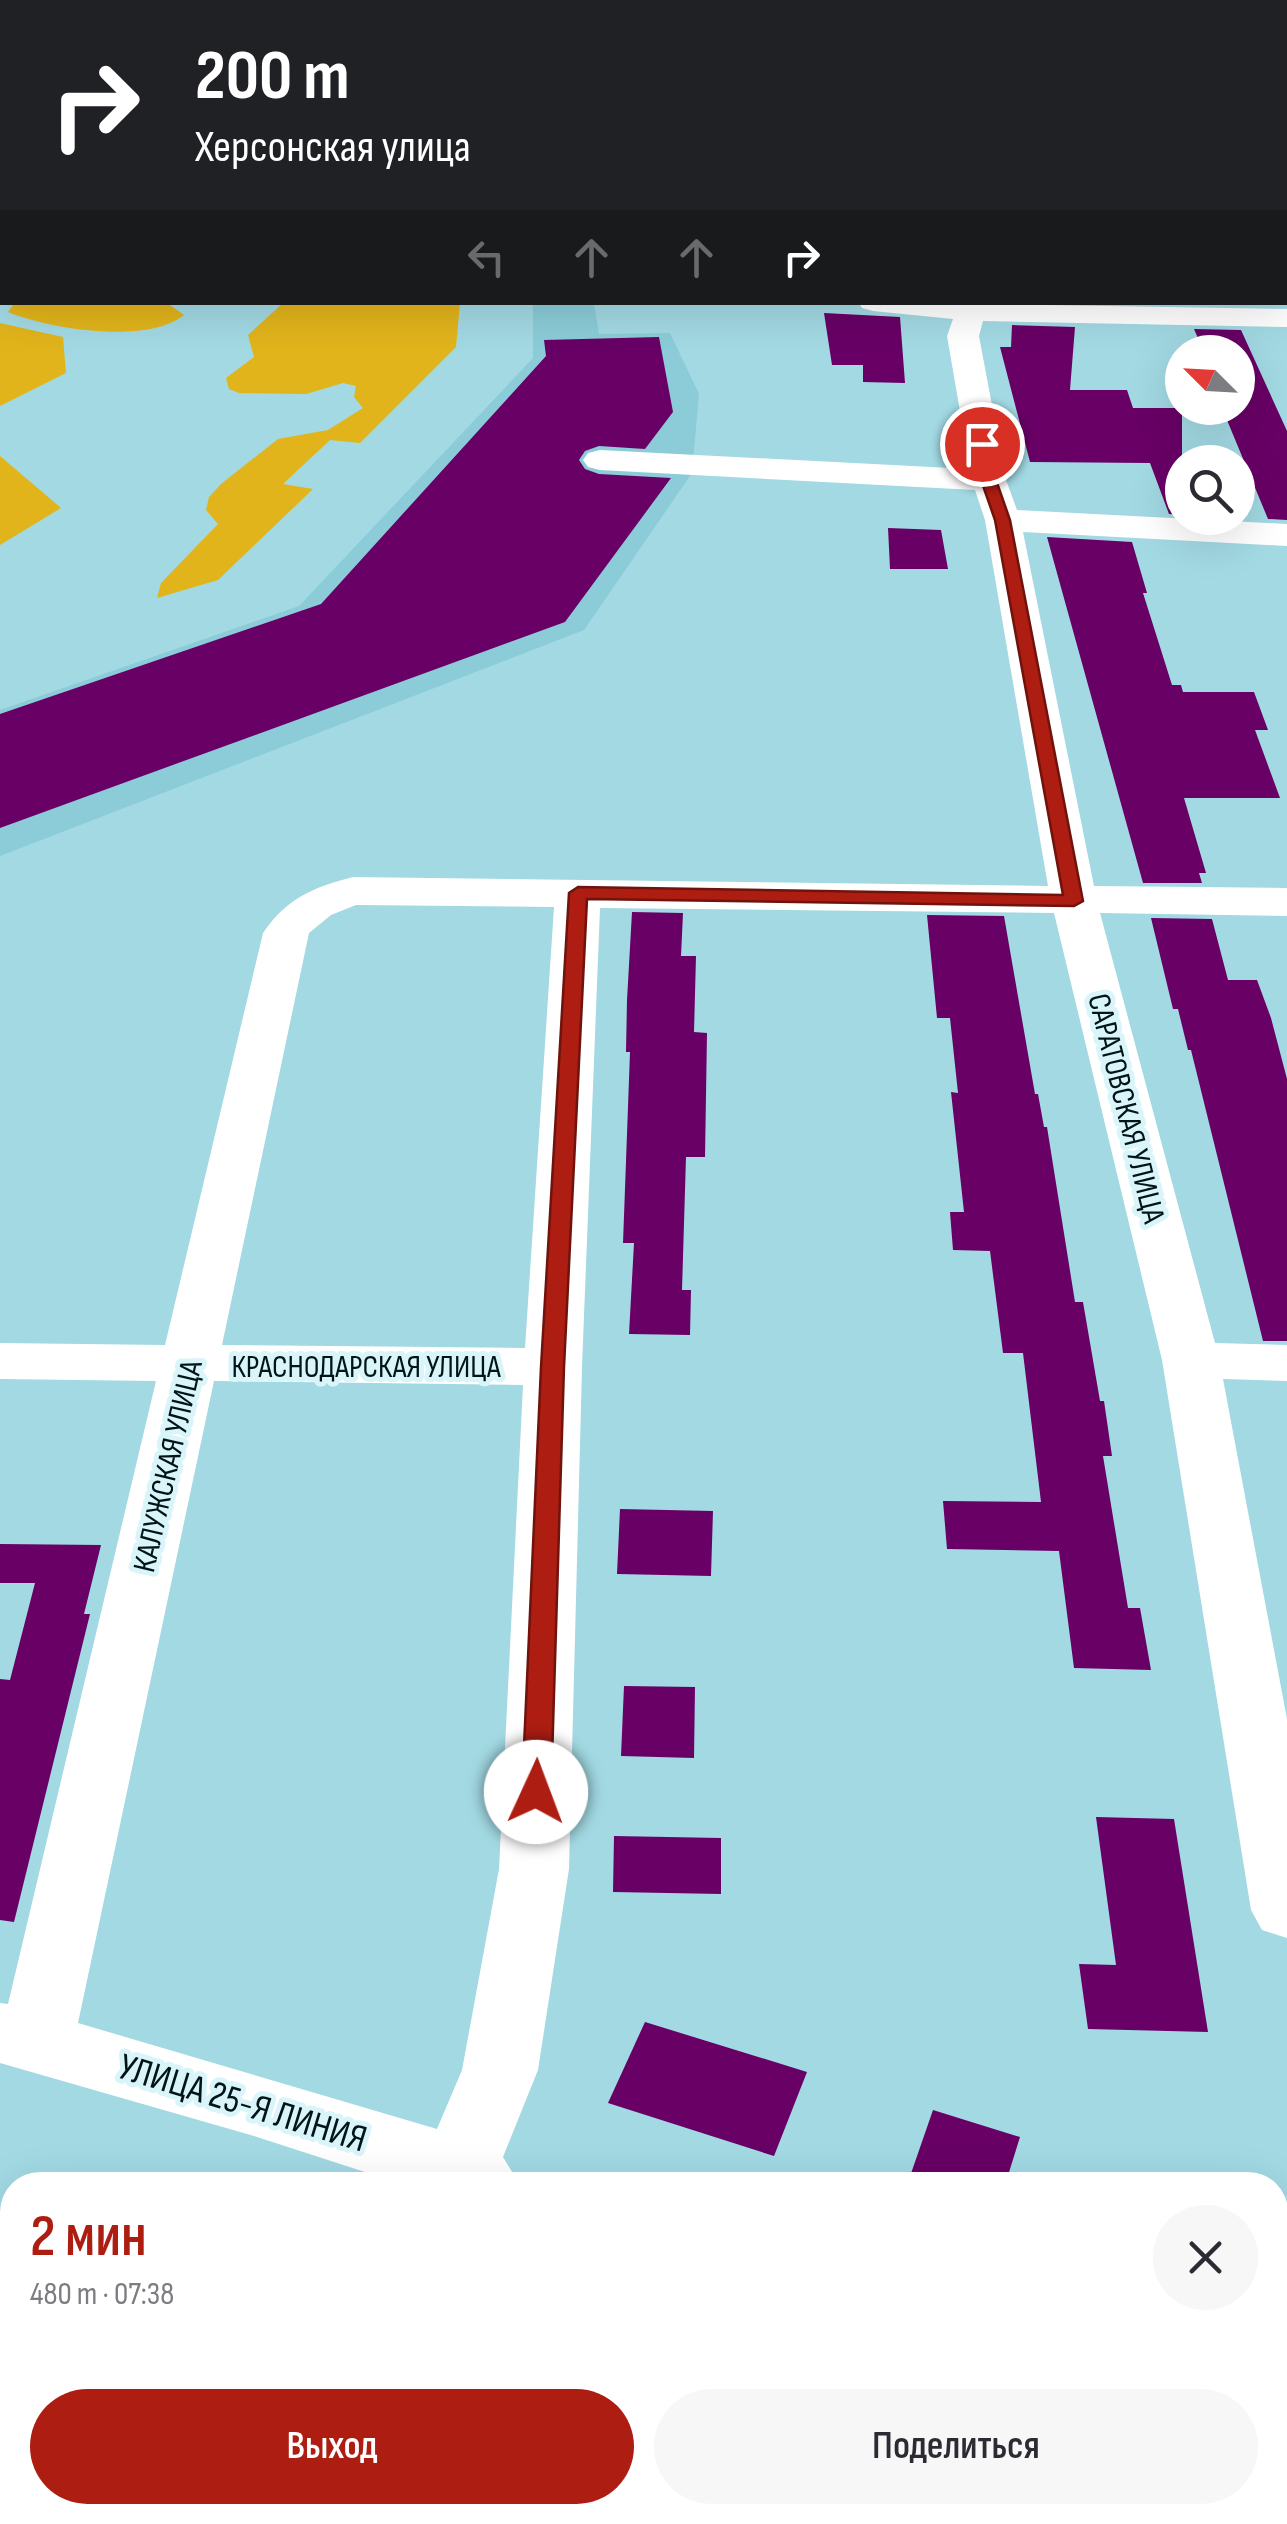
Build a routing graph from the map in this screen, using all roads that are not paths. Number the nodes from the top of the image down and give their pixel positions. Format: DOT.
graph roads {
  1 [pos="903,305"];
  2 [pos="974,312"];
  3 [pos="1287,318"];
  4 [pos="600,460"];
  5 [pos="996,500"];
  6 [pos="1287,535"];
  7 [pos="578,893"];
  8 [pos="1074,901"];
  9 [pos="1287,902"];
  10 [pos="1191,1360"];
  11 [pos="0,1361"];
  12 [pos="1287,1363"];
  13 [pos="190,1364"];
  14 [pos="552,1367"];
  15 [pos="1287,1910"];
  16 [pos="18,2036"];
  17 [pos="454,2172"];
  18 [pos="471,2172"];
  1 -- 2 [label="street"];
  2 -- 3 [label="street"];
  2 -- 5 [label="street, САРАТОВСКАЯ УЛИЦА"];
  4 -- 5 [label="street"];
  5 -- 6 [label="street"];
  5 -- 8 [label="street, САРАТОВСКАЯ УЛИЦА"];
  7 -- 8 [label="street"];
  7 -- 13 [label="street, КАЛУЖСКАЯ УЛИЦА"];
  7 -- 14 [label="street"];
  8 -- 9 [label="street"];
  8 -- 10 [label="street, САРАТОВСКАЯ УЛИЦА"];
  10 -- 12 [label="street"];
  10 -- 15 [label="street, САРАТОВСКАЯ УЛИЦА"];
  11 -- 13 [label="street, КРАСНОДАРСКАЯ УЛИЦА"];
  13 -- 14 [label="street, КРАСНОДАРСКАЯ УЛИЦА"];
  13 -- 16 [label="street, КАЛУЖСКАЯ УЛИЦА"];
  14 -- 18 [label="street"];
  16 -- 17 [label="street, УЛИЦА 25-Я ЛИНИЯ"];
}
